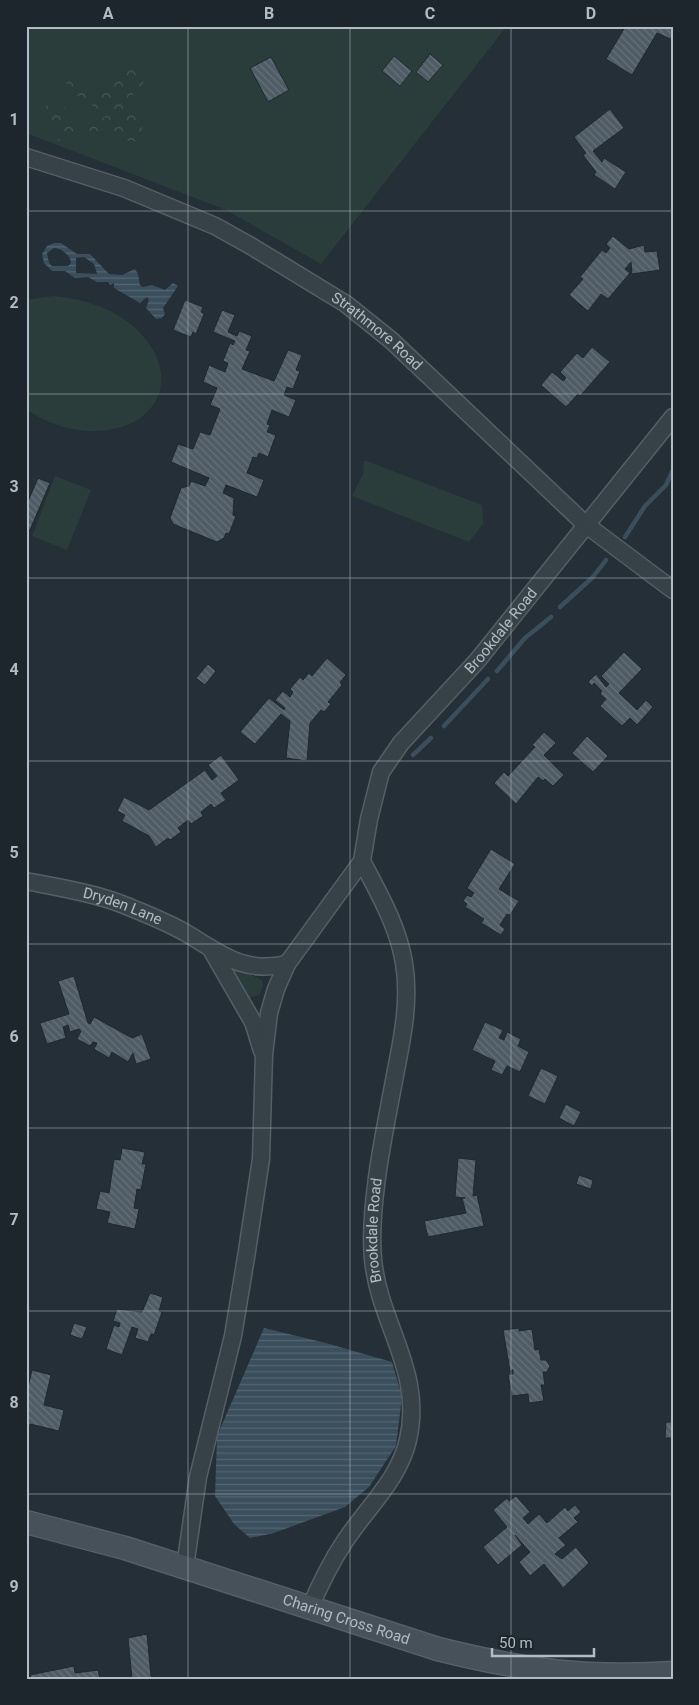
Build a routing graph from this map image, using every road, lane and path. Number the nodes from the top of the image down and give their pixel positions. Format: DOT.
graph roads {
  1 [pos="26,157"];
  2 [pos="673,417"];
  3 [pos="585,524"];
  4 [pos="673,590"];
  5 [pos="362,861"];
  6 [pos="26,881"];
  7 [pos="212,950"];
  8 [pos="287,964"];
  9 [pos="264,1055"];
  10 [pos="26,1522"];
  11 [pos="186,1567"];
  12 [pos="310,1608"];
  13 [pos="673,1674"];
  1 -- 3 [label="street, Strathmore Road"];
  2 -- 3 [label="street, Brookdale Road"];
  3 -- 4 [label="street, Strathmore Road"];
  3 -- 5 [label="street, Brookdale Road"];
  5 -- 8 [label="street, Brookdale Road"];
  5 -- 12 [label="street, Brookdale Road"];
  6 -- 7 [label="street, Dryden Lane"];
  7 -- 8 [label="street, Dryden Lane"];
  7 -- 9 [label="street, Dryden Lane"];
  8 -- 9 [label="street, Brookdale Road"];
  9 -- 11 [label="street, Brookdale Road"];
  10 -- 11 [label="street, Charing Cross Road"];
  11 -- 12 [label="street, Charing Cross Road"];
  12 -- 13 [label="street, Charing Cross Road"];
}
